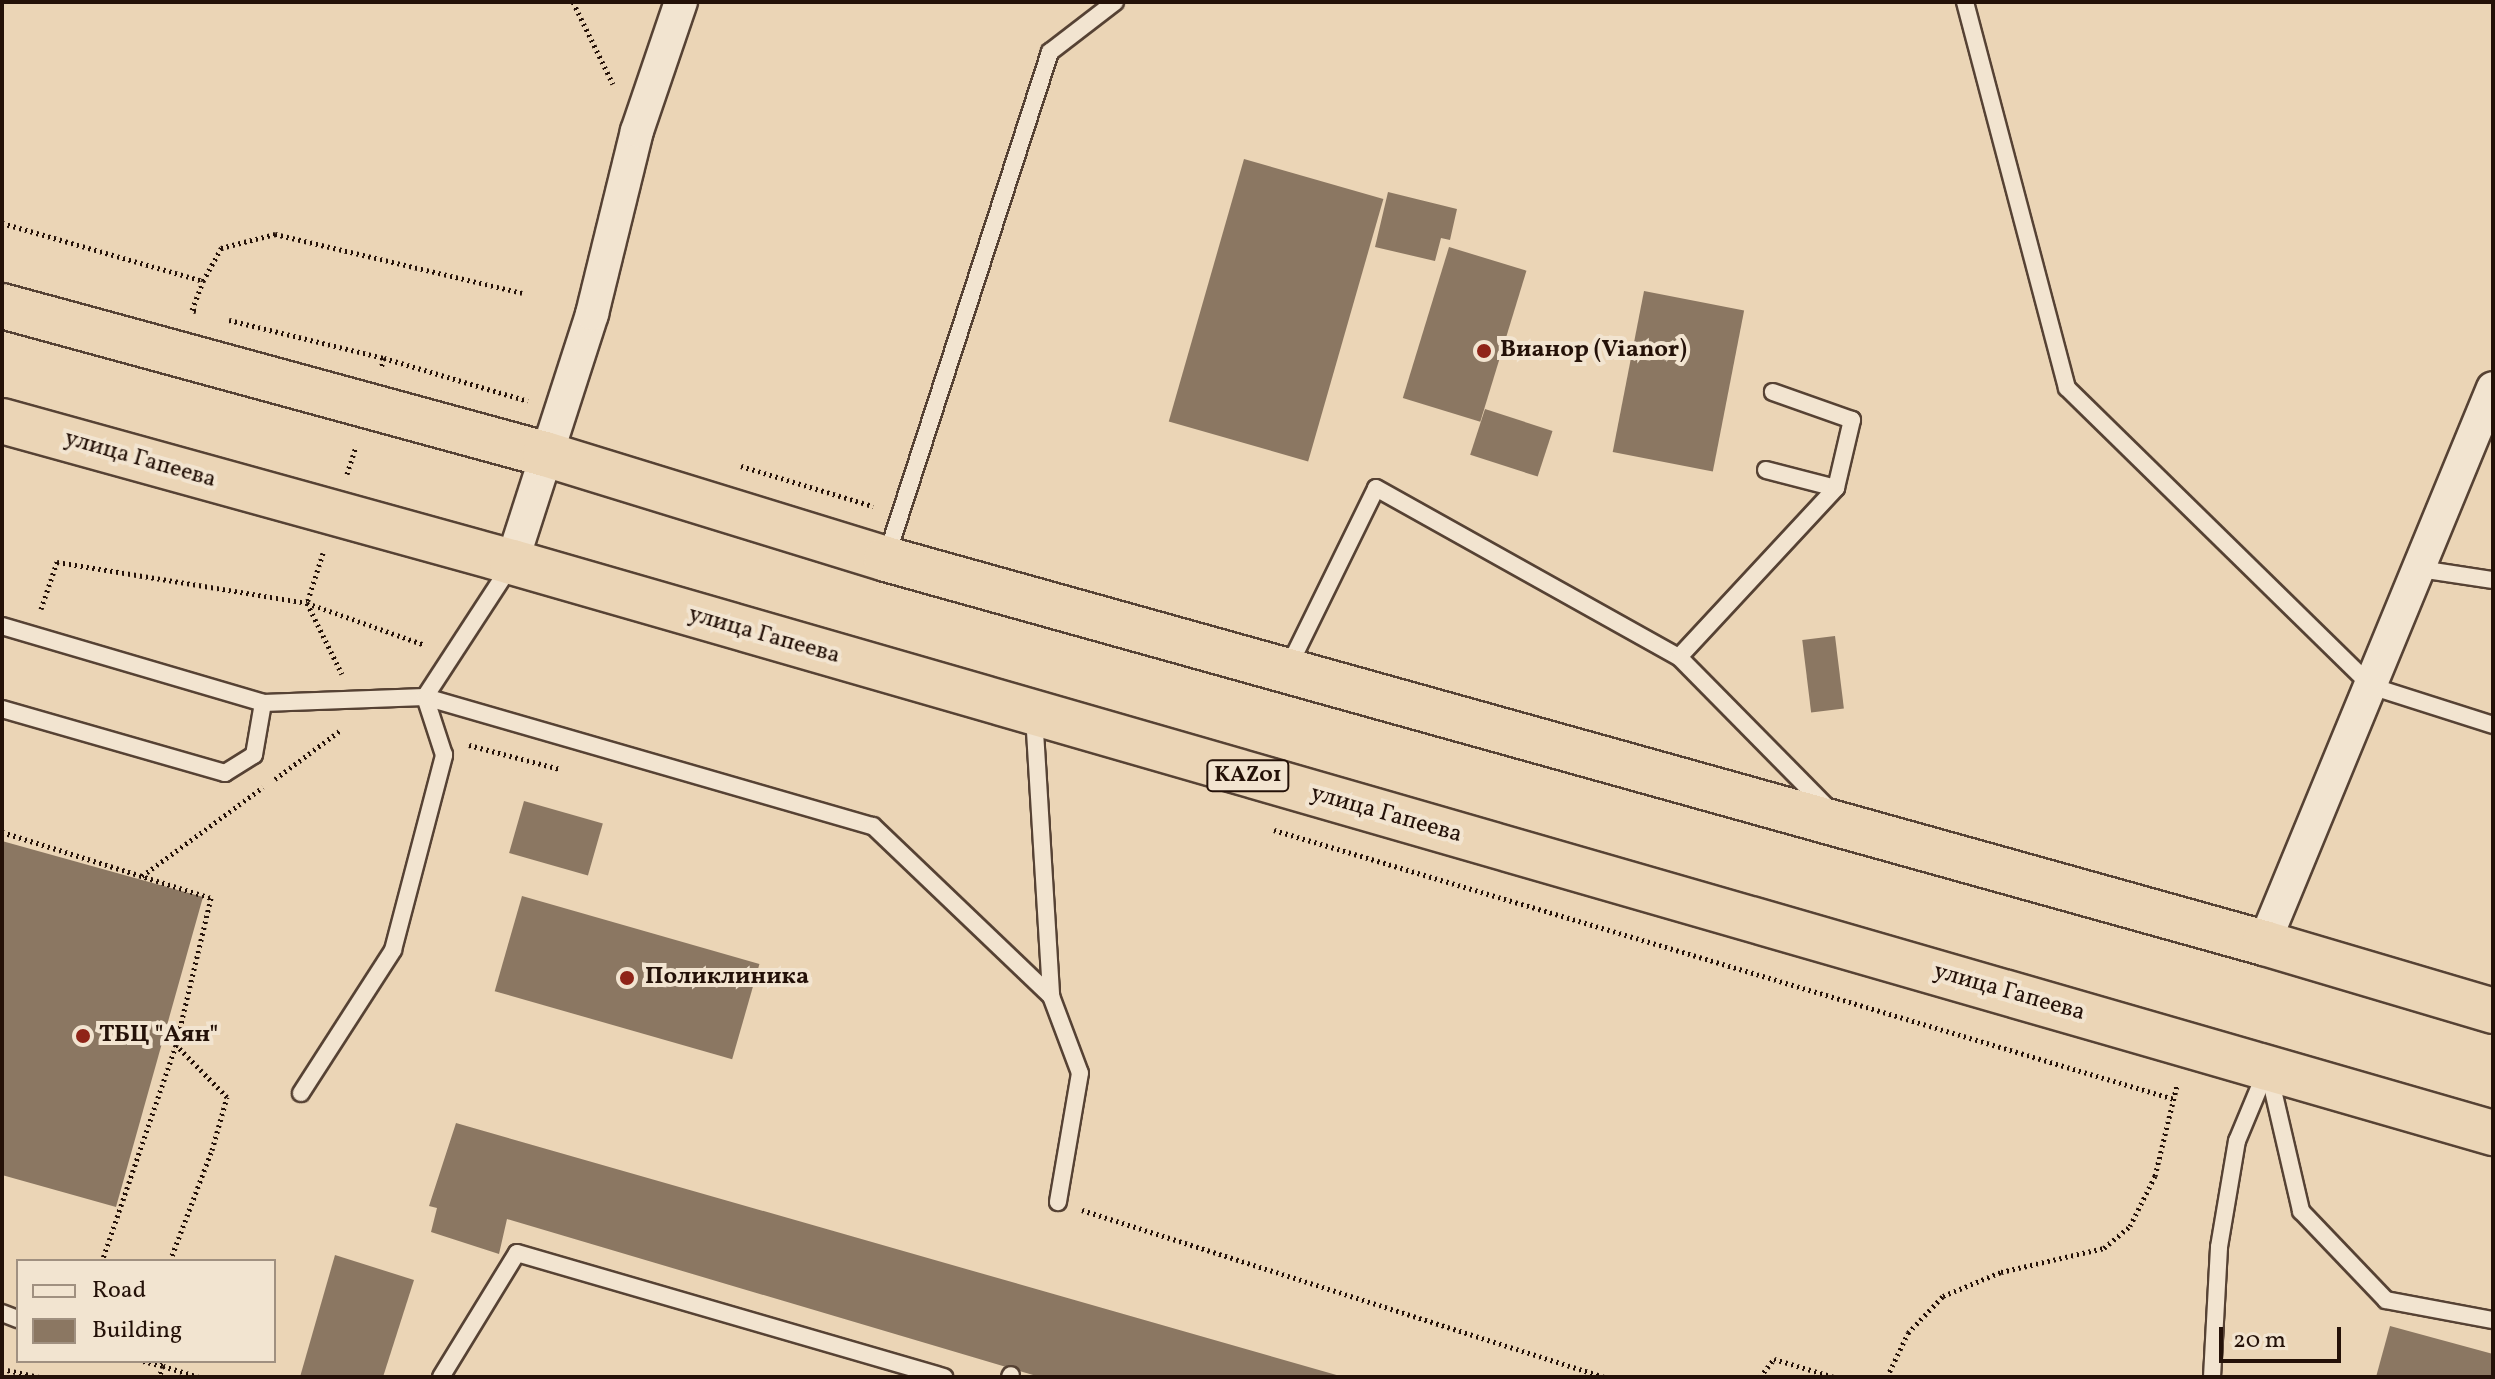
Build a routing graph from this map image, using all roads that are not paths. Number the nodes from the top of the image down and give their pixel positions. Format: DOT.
graph roads {
  1 [pos="681,2"];
  2 [pos="1115,2"];
  3 [pos="1965,2"];
  4 [pos="2,306"];
  5 [pos="2493,388"];
  6 [pos="1773,392"];
  7 [pos="2,421"];
  8 [pos="545,454"];
  9 [pos="1766,470"];
  10 [pos="1836,488"];
  11 [pos="886,559"];
  12 [pos="512,562"];
  13 [pos="2420,569"];
  14 [pos="2493,580"];
  15 [pos="2,626"];
  16 [pos="1679,657"];
  17 [pos="1285,673"];
  18 [pos="2371,686"];
  19 [pos="425,697"];
  20 [pos="263,703"];
  21 [pos="2,709"];
  22 [pos="1034,715"];
  23 [pos="2493,725"];
  24 [pos="1848,828"];
  25 [pos="2264,943"];
  26 [pos="1051,996"];
  27 [pos="2493,1011"];
  28 [pos="2267,1067"];
  29 [pos="301,1093"];
  30 [pos="2493,1133"];
  31 [pos="1058,1202"];
  32 [pos="2493,1320"];
  33 [pos="441,1377"];
  34 [pos="944,1377"];
  35 [pos="2212,1377"];
  1 -- 8 [label="street"];
  2 -- 11 [label="lane"];
  3 -- 18 [label="lane"];
  4 -- 8 [label="highway"];
  5 -- 13 [label="street"];
  6 -- 10 [label="lane"];
  7 -- 12 [label="highway, улица Гапеева / KАZ01"];
  8 -- 11 [label="highway"];
  8 -- 12 [label="street"];
  9 -- 10 [label="lane"];
  10 -- 16 [label="lane"];
  11 -- 17 [label="highway"];
  12 -- 19 [label="lane"];
  12 -- 22 [label="highway, улица Гапеева / KАZ01"];
  13 -- 14 [label="lane"];
  13 -- 18 [label="street"];
  15 -- 20 [label="lane"];
  16 -- 17 [label="lane"];
  16 -- 24 [label="lane"];
  17 -- 24 [label="highway"];
  18 -- 23 [label="lane"];
  18 -- 25 [label="street"];
  19 -- 20 [label="lane"];
  19 -- 26 [label="lane"];
  19 -- 29 [label="lane"];
  20 -- 21 [label="lane"];
  22 -- 26 [label="lane"];
  22 -- 28 [label="highway, улица Гапеева / KАZ01"];
  24 -- 25 [label="highway"];
  25 -- 27 [label="highway"];
  26 -- 31 [label="lane"];
  28 -- 30 [label="highway, улица Гапеева / KАZ01"];
  28 -- 32 [label="lane"];
  28 -- 35 [label="lane"];
  33 -- 34 [label="lane"];
}
